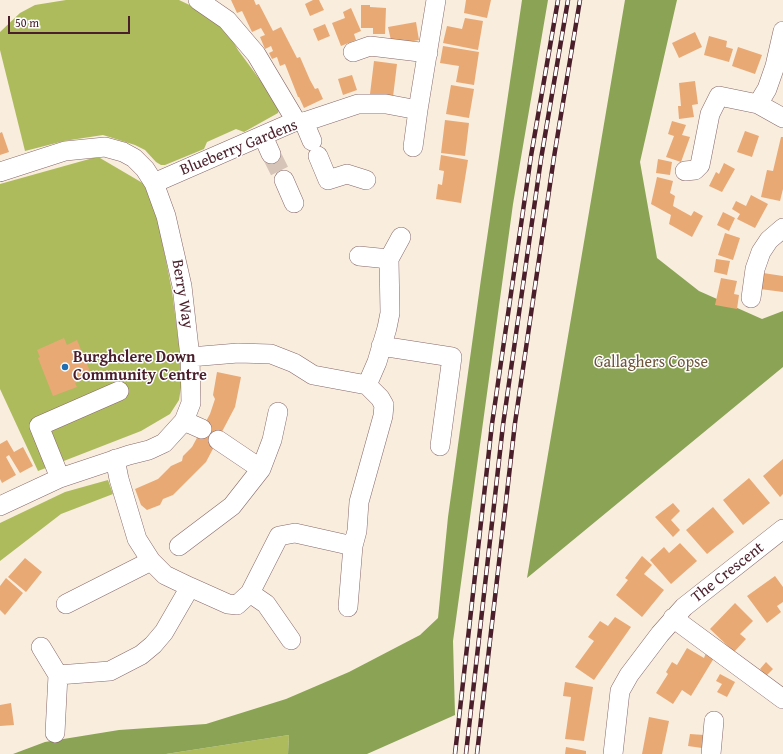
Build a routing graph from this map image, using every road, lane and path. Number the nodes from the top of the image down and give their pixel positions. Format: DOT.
graph roads {
  1 [pos="198,0"];
  2 [pos="436,0"];
  3 [pos="783,31"];
  4 [pos="353,52"];
  5 [pos="428,52"];
  6 [pos="758,104"];
  7 [pos="418,110"];
  8 [pos="783,118"];
  9 [pos="300,121"];
  10 [pos="263,136"];
  11 [pos="413,147"];
  12 [pos="271,154"];
  13 [pos="685,171"];
  14 [pos="0,172"];
  15 [pos="284,180"];
  16 [pos="366,180"];
  17 [pos="154,183"];
  18 [pos="294,203"];
  19 [pos="783,228"];
  20 [pos="401,237"];
  21 [pos="358,256"];
  22 [pos="389,259"];
  23 [pos="751,298"];
  24 [pos="381,346"];
  25 [pos="190,357"];
  26 [pos="367,385"];
  27 [pos="119,390"];
  28 [pos="278,412"];
  29 [pos="184,421"];
  30 [pos="202,429"];
  31 [pos="218,440"];
  32 [pos="440,446"];
  33 [pos="115,459"];
  34 [pos="261,469"];
  35 [pos="60,478"];
  36 [pos="0,506"];
  37 [pos="783,529"];
  38 [pos="179,546"];
  39 [pos="353,546"];
  40 [pos="151,561"];
  41 [pos="190,587"];
  42 [pos="250,593"];
  43 [pos="66,604"];
  44 [pos="348,607"];
  45 [pos="673,618"];
  46 [pos="291,640"];
  47 [pos="41,647"];
  48 [pos="58,675"];
  49 [pos="783,698"];
  50 [pos="714,721"];
  51 [pos="55,733"];
  52 [pos="613,754"];
  53 [pos="711,754"];
  1 -- 9 [label="street"];
  2 -- 5 [label="street"];
  3 -- 6 [label="street"];
  4 -- 5 [label="street"];
  5 -- 7 [label="street"];
  6 -- 8 [label="street"];
  6 -- 13 [label="street"];
  7 -- 9 [label="street, Blueberry Gardens"];
  7 -- 11 [label="street"];
  9 -- 10 [label="street, Blueberry Gardens"];
  9 -- 16 [label="street"];
  10 -- 12 [label="street"];
  10 -- 17 [label="street, Blueberry Gardens"];
  14 -- 17 [label="street, Berry Way"];
  15 -- 18 [label="street"];
  17 -- 25 [label="street, Berry Way"];
  19 -- 23 [label="street"];
  20 -- 22 [label="street"];
  21 -- 22 [label="street"];
  22 -- 24 [label="street"];
  24 -- 26 [label="street"];
  24 -- 32 [label="street"];
  25 -- 26 [label="street"];
  25 -- 29 [label="street, Berry Way"];
  26 -- 39 [label="street"];
  27 -- 35 [label="street"];
  28 -- 34 [label="street"];
  29 -- 30 [label="street"];
  29 -- 33 [label="street, Berry Way"];
  31 -- 34 [label="street"];
  33 -- 35 [label="street, Berry Way"];
  33 -- 40 [label="street"];
  34 -- 38 [label="street"];
  35 -- 36 [label="street, Berry Way"];
  37 -- 45 [label="street, The Crescent"];
  39 -- 42 [label="street"];
  39 -- 44 [label="street"];
  40 -- 41 [label="street"];
  40 -- 43 [label="street"];
  41 -- 42 [label="street"];
  41 -- 48 [label="street"];
  42 -- 46 [label="street"];
  45 -- 49 [label="street, The Crescent"];
  45 -- 52 [label="street, The Crescent"];
  47 -- 48 [label="street"];
  48 -- 51 [label="street"];
  50 -- 53 [label="street"];
}
